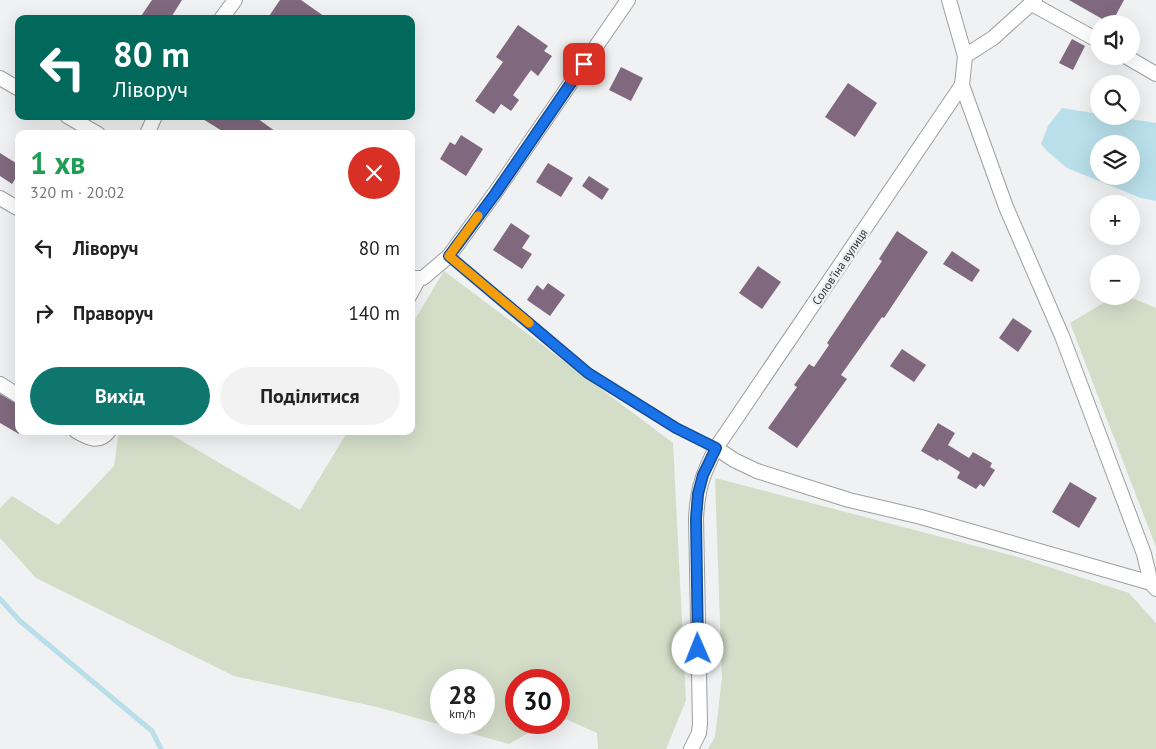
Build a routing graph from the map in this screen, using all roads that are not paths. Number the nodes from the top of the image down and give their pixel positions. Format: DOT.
graph roads {
  1 [pos="235,0"];
  2 [pos="628,0"];
  3 [pos="949,0"];
  4 [pos="1033,2"];
  5 [pos="224,15"];
  6 [pos="1090,36"];
  7 [pos="965,56"];
  8 [pos="1140,65"];
  9 [pos="1156,74"];
  10 [pos="0,78"];
  11 [pos="962,85"];
  12 [pos="15,86"];
  13 [pos="74,120"];
  14 [pos="91,130"];
  15 [pos="0,198"];
  16 [pos="15,207"];
  17 [pos="449,256"];
  18 [pos="417,278"];
  19 [pos="0,384"];
  20 [pos="15,393"];
  21 [pos="84,435"];
  22 [pos="105,435"];
  23 [pos="716,448"];
  24 [pos="1154,586"];
  25 [pos="691,749"];
  1 -- 5 [label="street"];
  2 -- 17 [label="street"];
  3 -- 7 [label="street"];
  4 -- 6 [label="street"];
  4 -- 7 [label="street"];
  7 -- 11 [label="street"];
  8 -- 9 [label="street"];
  10 -- 12 [label="street"];
  11 -- 23 [label="street, Соловʼїна вулиця"];
  11 -- 24 [label="street"];
  13 -- 14 [label="street"];
  15 -- 16 [label="street"];
  17 -- 18 [label="street"];
  17 -- 23 [label="lane"];
  19 -- 20 [label="street"];
  21 -- 22 [label="street"];
  23 -- 24 [label="street"];
  23 -- 25 [label="street, Соловʼїна вулиця"];
}
